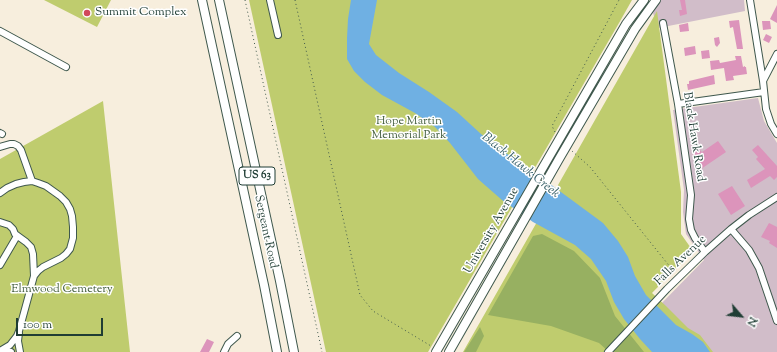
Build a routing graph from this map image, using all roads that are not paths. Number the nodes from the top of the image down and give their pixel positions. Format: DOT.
graph roads {
  1 [pos="202,0"];
  2 [pos="219,0"];
  3 [pos="270,0"];
  4 [pos="644,0"];
  5 [pos="656,0"];
  6 [pos="750,0"];
  7 [pos="664,23"];
  8 [pos="0,32"];
  9 [pos="278,35"];
  10 [pos="777,54"];
  11 [pos="66,67"];
  12 [pos="762,81"];
  13 [pos="764,92"];
  14 [pos="678,104"];
  15 [pos="777,134"];
  16 [pos="0,147"];
  17 [pos="32,181"];
  18 [pos="0,193"];
  19 [pos="777,196"];
  20 [pos="0,222"];
  21 [pos="731,229"];
  22 [pos="18,236"];
  23 [pos="705,252"];
  24 [pos="0,266"];
  25 [pos="34,276"];
  26 [pos="777,321"];
  27 [pos="19,331"];
  28 [pos="237,336"];
  29 [pos="1,350"];
  30 [pos="434,350"];
  31 [pos="11,352"];
  32 [pos="20,352"];
  33 [pos="224,352"];
  34 [pos="277,352"];
  35 [pos="294,352"];
  36 [pos="449,352"];
  37 [pos="608,352"];
  1 -- 34 [label="main road, Sergeant Road / US 63"];
  2 -- 35 [label="main road, Sergeant Road / US 63"];
  3 -- 9 [label="street"];
  4 -- 30 [label="main road, University Avenue"];
  5 -- 36 [label="main road, University Avenue"];
  6 -- 12 [label="street"];
  7 -- 14 [label="street, Black Hawk Road"];
  8 -- 11 [label="street"];
  10 -- 12 [label="street"];
  12 -- 13 [label="street"];
  13 -- 14 [label="street"];
  13 -- 15 [label="street"];
  14 -- 23 [label="street, Black Hawk Road"];
  16 -- 17 [label="street"];
  17 -- 18 [label="street"];
  17 -- 25 [label="street"];
  19 -- 21 [label="street, Falls Avenue"];
  20 -- 22 [label="street"];
  21 -- 23 [label="street, Falls Avenue"];
  21 -- 26 [label="street"];
  22 -- 24 [label="street"];
  22 -- 25 [label="street"];
  23 -- 37 [label="street, Falls Avenue"];
  25 -- 27 [label="street"];
  27 -- 29 [label="street"];
  27 -- 32 [label="street"];
  28 -- 33 [label="street"];
  29 -- 31 [label="street"];
}
